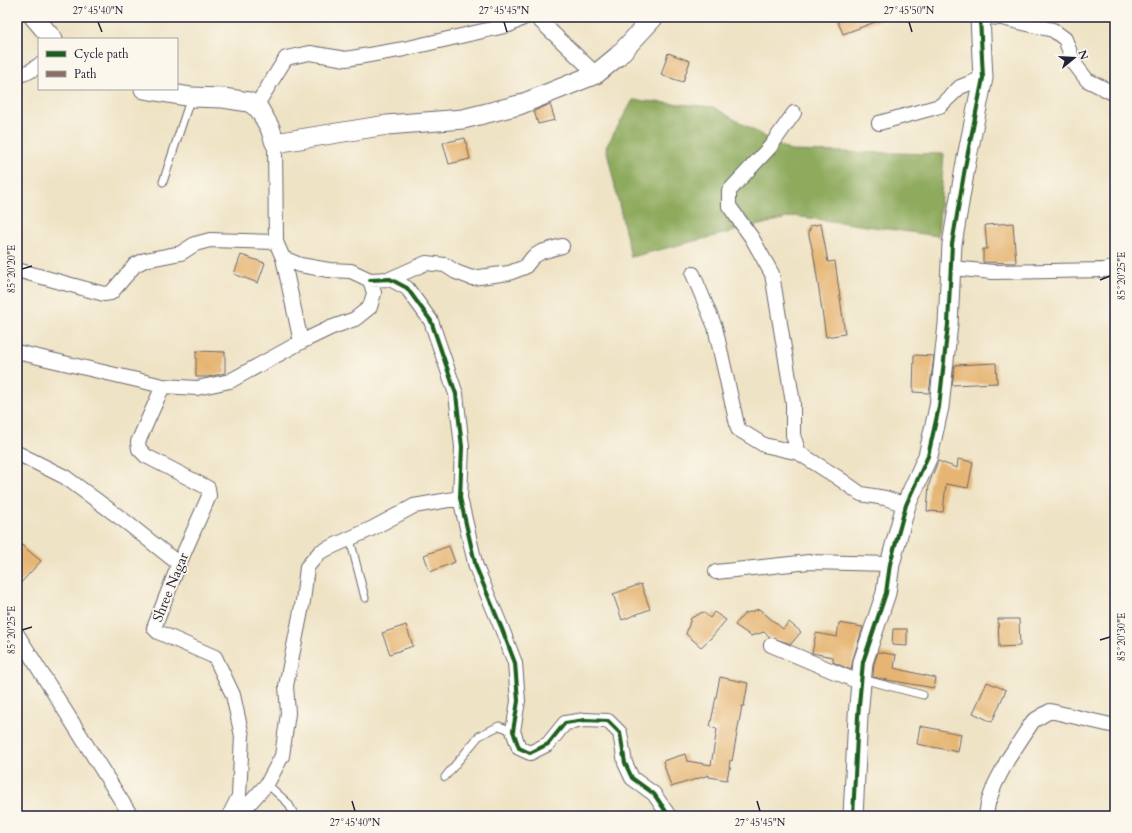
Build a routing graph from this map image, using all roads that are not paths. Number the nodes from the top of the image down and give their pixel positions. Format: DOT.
graph roads {
  1 [pos="34,17"];
  2 [pos="525,17"];
  3 [pos="654,17"];
  4 [pos="980,17"];
  5 [pos="987,17"];
  6 [pos="544,19"];
  7 [pos="52,38"];
  8 [pos="38,66"];
  9 [pos="17,74"];
  10 [pos="596,74"];
  11 [pos="983,78"];
  12 [pos="150,90"];
  13 [pos="1115,94"];
  14 [pos="191,97"];
  15 [pos="256,106"];
  16 [pos="794,113"];
  17 [pos="879,123"];
  18 [pos="275,143"];
  19 [pos="163,182"];
  20 [pos="276,242"];
  21 [pos="562,246"];
  22 [pos="283,258"];
  23 [pos="952,268"];
  24 [pos="1115,268"];
  25 [pos="17,270"];
  26 [pos="693,274"];
  27 [pos="390,279"];
  28 [pos="370,280"];
  29 [pos="301,342"];
  30 [pos="17,352"];
  31 [pos="163,386"];
  32 [pos="17,453"];
  33 [pos="799,453"];
  34 [pos="460,498"];
  35 [pos="906,505"];
  36 [pos="350,539"];
  37 [pos="179,564"];
  38 [pos="890,564"];
  39 [pos="716,572"];
  40 [pos="365,598"];
  41 [pos="17,634"];
  42 [pos="771,645"];
  43 [pos="861,681"];
  44 [pos="923,695"];
  45 [pos="1115,726"];
  46 [pos="513,731"];
  47 [pos="445,777"];
  48 [pos="268,784"];
  49 [pos="131,816"];
  50 [pos="229,816"];
  51 [pos="238,816"];
  52 [pos="295,816"];
  53 [pos="669,816"];
  54 [pos="853,816"];
  55 [pos="986,816"];
  1 -- 7 [label="street"];
  2 -- 15 [label="street"];
  3 -- 10 [label="street"];
  4 -- 11 [label="street"];
  5 -- 13 [label="street"];
  6 -- 10 [label="street"];
  8 -- 9 [label="street"];
  10 -- 18 [label="street"];
  11 -- 17 [label="street"];
  11 -- 23 [label="street"];
  12 -- 14 [label="street"];
  14 -- 15 [label="street"];
  14 -- 19 [label="lane"];
  15 -- 18 [label="street"];
  16 -- 33 [label="street"];
  18 -- 20 [label="street"];
  20 -- 22 [label="street"];
  20 -- 25 [label="street"];
  21 -- 27 [label="street"];
  22 -- 28 [label="street"];
  22 -- 29 [label="street"];
  23 -- 24 [label="street"];
  23 -- 35 [label="street"];
  26 -- 33 [label="street"];
  27 -- 28 [label="street"];
  27 -- 34 [label="street"];
  28 -- 29 [label="street"];
  29 -- 31 [label="street"];
  30 -- 31 [label="street"];
  31 -- 37 [label="street, Shree Nagar"];
  32 -- 37 [label="street"];
  33 -- 35 [label="street"];
  34 -- 36 [label="street"];
  34 -- 46 [label="street"];
  35 -- 38 [label="street"];
  36 -- 40 [label="lane"];
  36 -- 48 [label="street"];
  37 -- 50 [label="street, Shree Nagar"];
  38 -- 39 [label="street"];
  38 -- 43 [label="street"];
  41 -- 49 [label="street"];
  42 -- 43 [label="street"];
  43 -- 44 [label="lane"];
  43 -- 54 [label="street"];
  45 -- 55 [label="street"];
  46 -- 47 [label="lane"];
  46 -- 53 [label="street"];
  48 -- 51 [label="street"];
  48 -- 52 [label="lane"];
}
